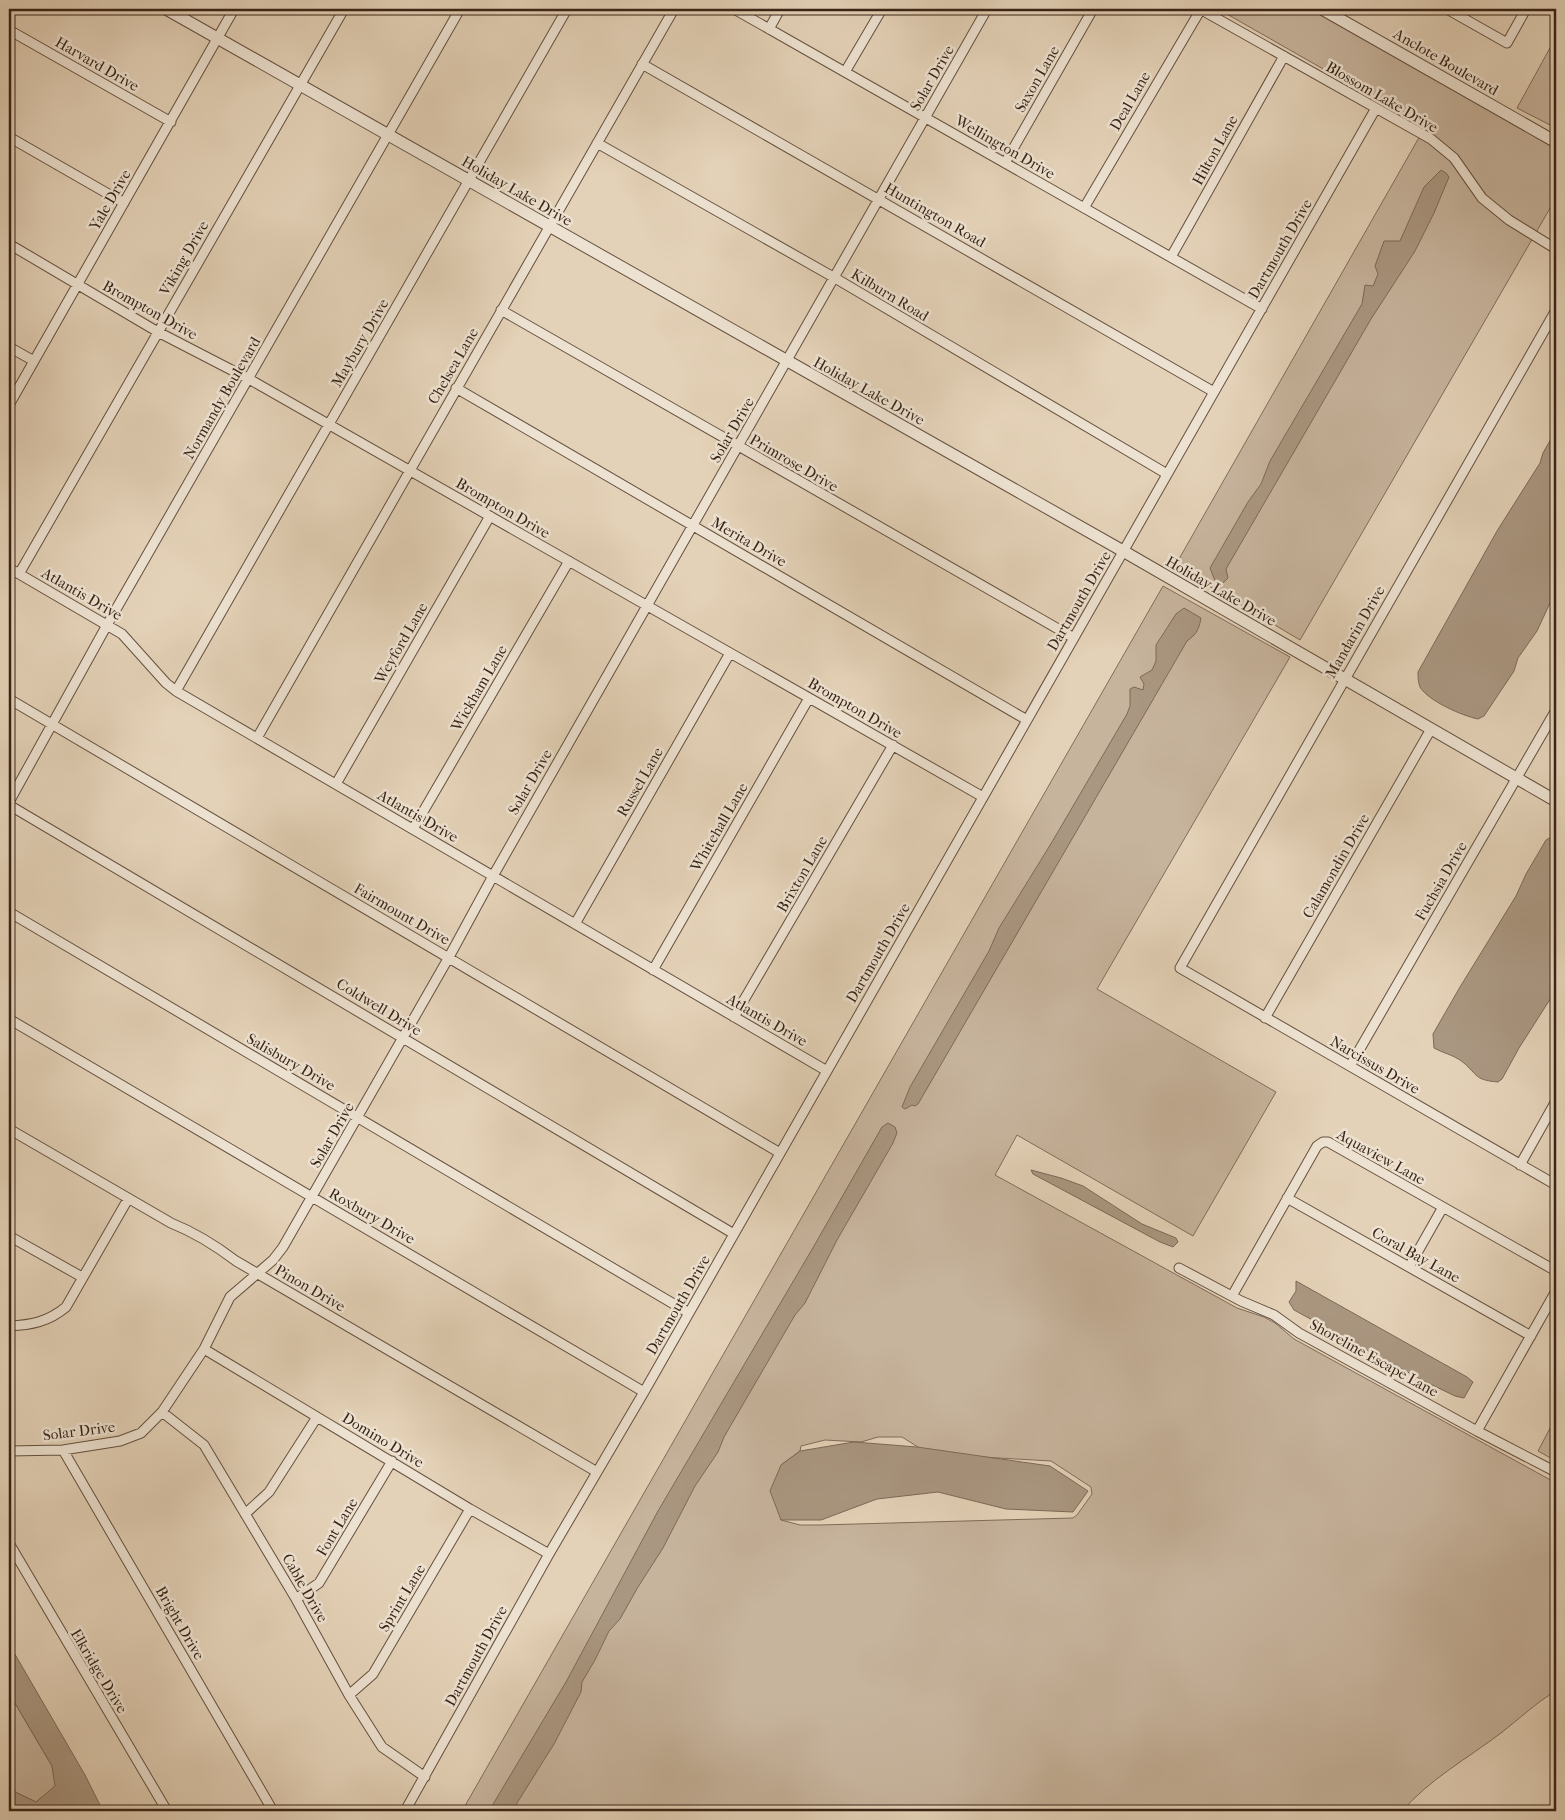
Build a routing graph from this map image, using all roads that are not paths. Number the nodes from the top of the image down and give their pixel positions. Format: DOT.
graph roads {
  1 [pos="166,9"];
  2 [pos="234,9"];
  3 [pos="344,9"];
  4 [pos="460,9"];
  5 [pos="567,9"];
  6 [pos="674,9"];
  7 [pos="734,9"];
  8 [pos="780,9"];
  9 [pos="882,9"];
  10 [pos="988,9"];
  11 [pos="1093,9"];
  12 [pos="1200,9"];
  13 [pos="1322,9"];
  14 [pos="1447,9"];
  15 [pos="1526,9"];
  16 [pos="769,28"];
  17 [pos="9,30"];
  18 [pos="218,38"];
  19 [pos="1284,56"];
  20 [pos="642,64"];
  21 [pos="845,72"];
  22 [pos="300,85"];
  23 [pos="1376,108"];
  24 [pos="925,118"];
  25 [pos="171,122"];
  26 [pos="388,135"];
  27 [pos="9,137"];
  28 [pos="1556,142"];
  29 [pos="597,143"];
  30 [pos="1005,162"];
  31 [pos="469,180"];
  32 [pos="880,199"];
  33 [pos="124,203"];
  34 [pos="1084,208"];
  35 [pos="549,226"];
  36 [pos="9,244"];
  37 [pos="1556,249"];
  38 [pos="1171,257"];
  39 [pos="835,278"];
  40 [pos="77,285"];
  41 [pos="1262,309"];
  42 [pos="501,310"];
  43 [pos="1556,310"];
  44 [pos="158,332"];
  45 [pos="9,347"];
  46 [pos="34,361"];
  47 [pos="787,362"];
  48 [pos="249,379"];
  49 [pos="456,388"];
  50 [pos="1214,392"];
  51 [pos="9,405"];
  52 [pos="329,425"];
  53 [pos="738,446"];
  54 [pos="409,470"];
  55 [pos="1167,474"];
  56 [pos="490,516"];
  57 [pos="693,525"];
  58 [pos="1123,551"];
  59 [pos="569,561"];
  60 [pos="9,568"];
  61 [pos="19,574"];
  62 [pos="647,606"];
  63 [pos="107,625"];
  64 [pos="1074,638"];
  65 [pos="730,653"];
  66 [pos="1344,679"];
  67 [pos="176,691"];
  68 [pos="809,698"];
  69 [pos="9,699"];
  70 [pos="1556,710"];
  71 [pos="1027,720"];
  72 [pos="52,725"];
  73 [pos="1431,729"];
  74 [pos="257,738"];
  75 [pos="893,745"];
  76 [pos="1517,779"];
  77 [pos="336,784"];
  78 [pos="984,797"];
  79 [pos="1556,801"];
  80 [pos="9,804"];
  81 [pos="413,829"];
  82 [pos="493,876"];
  83 [pos="9,912"];
  84 [pos="574,924"];
  85 [pos="449,957"];
  86 [pos="1180,968"];
  87 [pos="653,970"];
  88 [pos="734,1017"];
  89 [pos="1265,1018"];
  90 [pos="9,1019"];
  91 [pos="403,1037"];
  92 [pos="1350,1066"];
  93 [pos="827,1071"];
  94 [pos="1556,1101"];
  95 [pos="357,1117"];
  96 [pos="9,1129"];
  97 [pos="780,1153"];
  98 [pos="1520,1165"];
  99 [pos="1556,1185"];
  100 [pos="312,1196"];
  101 [pos="1287,1198"];
  102 [pos="128,1199"];
  103 [pos="1443,1207"];
  104 [pos="734,1234"];
  105 [pos="9,1236"];
  106 [pos="1409,1267"];
  107 [pos="1179,1268"];
  108 [pos="1556,1271"];
  109 [pos="257,1273"];
  110 [pos="82,1277"];
  111 [pos="1556,1291"];
  112 [pos="1232,1296"];
  113 [pos="688,1314"];
  114 [pos="9,1326"];
  115 [pos="1531,1336"];
  116 [pos="204,1349"];
  117 [pos="644,1392"];
  118 [pos="162,1412"];
  119 [pos="317,1417"];
  120 [pos="1477,1431"];
  121 [pos="9,1450"];
  122 [pos="63,1450"];
  123 [pos="392,1461"];
  124 [pos="597,1472"];
  125 [pos="1556,1472"];
  126 [pos="470,1509"];
  127 [pos="245,1514"];
  128 [pos="9,1543"];
  129 [pos="549,1554"];
  130 [pos="296,1599"];
  131 [pos="349,1695"];
  132 [pos="425,1777"];
  133 [pos="167,1811"];
  134 [pos="273,1811"];
  135 [pos="404,1811"];
  1 -- 18 [label="street, Holiday Lake Drive"];
  2 -- 18 [label="street, Yale Drive"];
  3 -- 22 [label="street, Viking Drive"];
  4 -- 26 [label="street, Normandy Boulevard"];
  5 -- 31 [label="street, Maybury Drive"];
  6 -- 20 [label="street, Chelsea Lane"];
  7 -- 16 [label="street, Wellington Drive"];
  8 -- 16 [label="street"];
  9 -- 21 [label="street"];
  10 -- 24 [label="street, Solar Drive"];
  11 -- 30 [label="street, Saxon Lane"];
  12 -- 19 [label="street, Blossom Lake Drive"];
  12 -- 34 [label="street, Deal Lane"];
  13 -- 28 [label="street, Anclote Boulevard"];
  14 -- 15 [label="street"];
  16 -- 21 [label="street, Wellington Drive"];
  17 -- 25 [label="street, Harvard Drive"];
  18 -- 22 [label="street, Holiday Lake Drive"];
  18 -- 25 [label="street, Yale Drive"];
  19 -- 23 [label="street, Blossom Lake Drive"];
  19 -- 38 [label="street, Hilton Lane"];
  20 -- 29 [label="street, Chelsea Lane"];
  20 -- 32 [label="street, Huntington Road"];
  21 -- 24 [label="street, Wellington Drive"];
  22 -- 26 [label="street, Holiday Lake Drive"];
  22 -- 44 [label="street, Viking Drive"];
  23 -- 37 [label="street, Blossom Lake Drive"];
  23 -- 41 [label="street, Dartmouth Drive"];
  24 -- 30 [label="street, Wellington Drive"];
  24 -- 32 [label="street, Solar Drive"];
  25 -- 33 [label="street, Yale Drive"];
  26 -- 31 [label="street, Holiday Lake Drive"];
  26 -- 48 [label="street, Normandy Boulevard"];
  27 -- 33 [label="street"];
  29 -- 35 [label="street, Chelsea Lane"];
  29 -- 39 [label="street, Kilburn Road"];
  30 -- 34 [label="street, Wellington Drive"];
  31 -- 35 [label="street, Holiday Lake Drive"];
  31 -- 52 [label="street, Maybury Drive"];
  32 -- 39 [label="street, Solar Drive"];
  32 -- 50 [label="street, Huntington Road"];
  33 -- 40 [label="street, Yale Drive"];
  34 -- 38 [label="street, Wellington Drive"];
  35 -- 42 [label="street, Chelsea Lane"];
  35 -- 47 [label="street, Holiday Lake Drive"];
  36 -- 40 [label="street, Brompton Drive"];
  38 -- 41 [label="street, Wellington Drive"];
  39 -- 47 [label="street, Solar Drive"];
  39 -- 55 [label="street, Kilburn Road"];
  40 -- 44 [label="street, Brompton Drive"];
  40 -- 46 [label="street, Yale Drive"];
  41 -- 50 [label="street, Dartmouth Drive"];
  42 -- 49 [label="street, Chelsea Lane"];
  42 -- 53 [label="street, Primrose Drive"];
  43 -- 66 [label="street, Mandarin Drive"];
  44 -- 48 [label="street, Brompton Drive"];
  44 -- 61 [label="street, Viking Drive"];
  45 -- 46 [label="street"];
  46 -- 51 [label="street, Yale Drive"];
  47 -- 53 [label="street, Solar Drive"];
  47 -- 58 [label="street, Holiday Lake Drive"];
  48 -- 52 [label="street, Brompton Drive"];
  48 -- 63 [label="street, Normandy Boulevard"];
  49 -- 54 [label="street, Chelsea Lane"];
  49 -- 57 [label="street, Merita Drive"];
  50 -- 55 [label="street, Dartmouth Drive"];
  52 -- 54 [label="street, Brompton Drive"];
  52 -- 67 [label="street, Maybury Drive"];
  53 -- 57 [label="street, Solar Drive"];
  53 -- 64 [label="street, Primrose Drive"];
  54 -- 56 [label="street, Brompton Drive"];
  54 -- 74 [label="street, Chelsea Lane"];
  55 -- 58 [label="street, Dartmouth Drive"];
  56 -- 59 [label="street, Brompton Drive"];
  56 -- 77 [label="street, Weyford Lane"];
  57 -- 62 [label="street, Solar Drive"];
  57 -- 71 [label="street, Merita Drive"];
  58 -- 64 [label="street, Dartmouth Drive"];
  58 -- 66 [label="street, Holiday Lake Drive"];
  59 -- 62 [label="street, Brompton Drive"];
  59 -- 81 [label="street, Wickham Lane"];
  60 -- 61 [label="street, Atlantis Drive"];
  61 -- 63 [label="street, Atlantis Drive"];
  62 -- 65 [label="street, Brompton Drive"];
  62 -- 82 [label="street, Solar Drive"];
  63 -- 67 [label="street, Atlantis Drive"];
  63 -- 72 [label="street, Normandy Boulevard"];
  64 -- 71 [label="street, Dartmouth Drive"];
  65 -- 68 [label="street, Brompton Drive"];
  65 -- 84 [label="street, Russel Lane"];
  66 -- 73 [label="street, Holiday Lake Drive"];
  66 -- 86 [label="street, Mandarin Drive"];
  67 -- 74 [label="street, Atlantis Drive"];
  68 -- 75 [label="street, Brompton Drive"];
  68 -- 87 [label="street, Whitehall Lane"];
  69 -- 72 [label="street, Fairmount Drive"];
  70 -- 76 [label="street, Fuchsia Drive"];
  71 -- 78 [label="street, Dartmouth Drive"];
  72 -- 80 [label="street, Normandy Boulevard"];
  72 -- 85 [label="street, Fairmount Drive"];
  73 -- 76 [label="street, Holiday Lake Drive"];
  73 -- 89 [label="street, Calamondin Drive"];
  74 -- 77 [label="street, Atlantis Drive"];
  75 -- 78 [label="street, Brompton Drive"];
  75 -- 88 [label="street, Brixton Lane"];
  76 -- 79 [label="street, Holiday Lake Drive"];
  76 -- 92 [label="street, Fuchsia Drive"];
  77 -- 81 [label="street, Atlantis Drive"];
  78 -- 93 [label="street, Dartmouth Drive"];
  80 -- 91 [label="street, Coldwell Drive"];
  81 -- 82 [label="street, Atlantis Drive"];
  82 -- 84 [label="street, Atlantis Drive"];
  82 -- 85 [label="street, Solar Drive"];
  83 -- 95 [label="street, Salisbury Drive"];
  84 -- 87 [label="street, Atlantis Drive"];
  85 -- 91 [label="street, Solar Drive"];
  85 -- 97 [label="street, Fairmount Drive"];
  86 -- 89 [label="street, Narcissus Drive"];
  87 -- 88 [label="street, Atlantis Drive"];
  88 -- 93 [label="street, Atlantis Drive"];
  89 -- 92 [label="street, Narcissus Drive"];
  90 -- 100 [label="street, Roxbury Drive"];
  91 -- 95 [label="street, Solar Drive"];
  91 -- 104 [label="street, Coldwell Drive"];
  92 -- 98 [label="street, Narcissus Drive"];
  93 -- 97 [label="street, Dartmouth Drive"];
  94 -- 98 [label="street"];
  95 -- 100 [label="street, Solar Drive"];
  95 -- 113 [label="street, Salisbury Drive"];
  96 -- 102 [label="street, Pinon Drive"];
  97 -- 104 [label="street, Dartmouth Drive"];
  98 -- 99 [label="street, Narcissus Drive"];
  100 -- 109 [label="street, Solar Drive"];
  100 -- 117 [label="street, Roxbury Drive"];
  101 -- 103 [label="street, Aquaview Lane"];
  101 -- 106 [label="street, Coral Bay Lane"];
  101 -- 112 [label="street, Aquaview Lane"];
  102 -- 109 [label="street, Pinon Drive"];
  102 -- 110 [label="street"];
  103 -- 106 [label="street"];
  103 -- 108 [label="street, Aquaview Lane"];
  104 -- 113 [label="street, Dartmouth Drive"];
  105 -- 110 [label="street"];
  106 -- 115 [label="street, Coral Bay Lane"];
  107 -- 112 [label="street, Shoreline Escape Lane"];
  109 -- 116 [label="street, Solar Drive"];
  109 -- 124 [label="street, Pinon Drive"];
  110 -- 114 [label="street"];
  111 -- 115 [label="street"];
  112 -- 120 [label="street, Shoreline Escape Lane"];
  113 -- 117 [label="street, Dartmouth Drive"];
  115 -- 120 [label="street"];
  116 -- 118 [label="street, Solar Drive"];
  116 -- 119 [label="street, Domino Drive"];
  117 -- 124 [label="street, Dartmouth Drive"];
  118 -- 122 [label="street, Solar Drive"];
  118 -- 127 [label="street, Cable Drive"];
  119 -- 123 [label="street, Domino Drive"];
  119 -- 127 [label="street"];
  120 -- 125 [label="street, Shoreline Escape Lane"];
  121 -- 122 [label="street, Solar Drive"];
  122 -- 134 [label="street, Bright Drive"];
  123 -- 126 [label="street, Domino Drive"];
  123 -- 130 [label="street, Font Lane"];
  124 -- 129 [label="street, Dartmouth Drive"];
  126 -- 129 [label="street, Domino Drive"];
  126 -- 131 [label="street, Sprint Lane"];
  127 -- 130 [label="street, Cable Drive"];
  128 -- 133 [label="street, Elkridge Drive"];
  129 -- 132 [label="street, Dartmouth Drive"];
  130 -- 131 [label="street, Cable Drive"];
  131 -- 132 [label="street, Cable Drive"];
  132 -- 135 [label="street, Dartmouth Drive"];
}
